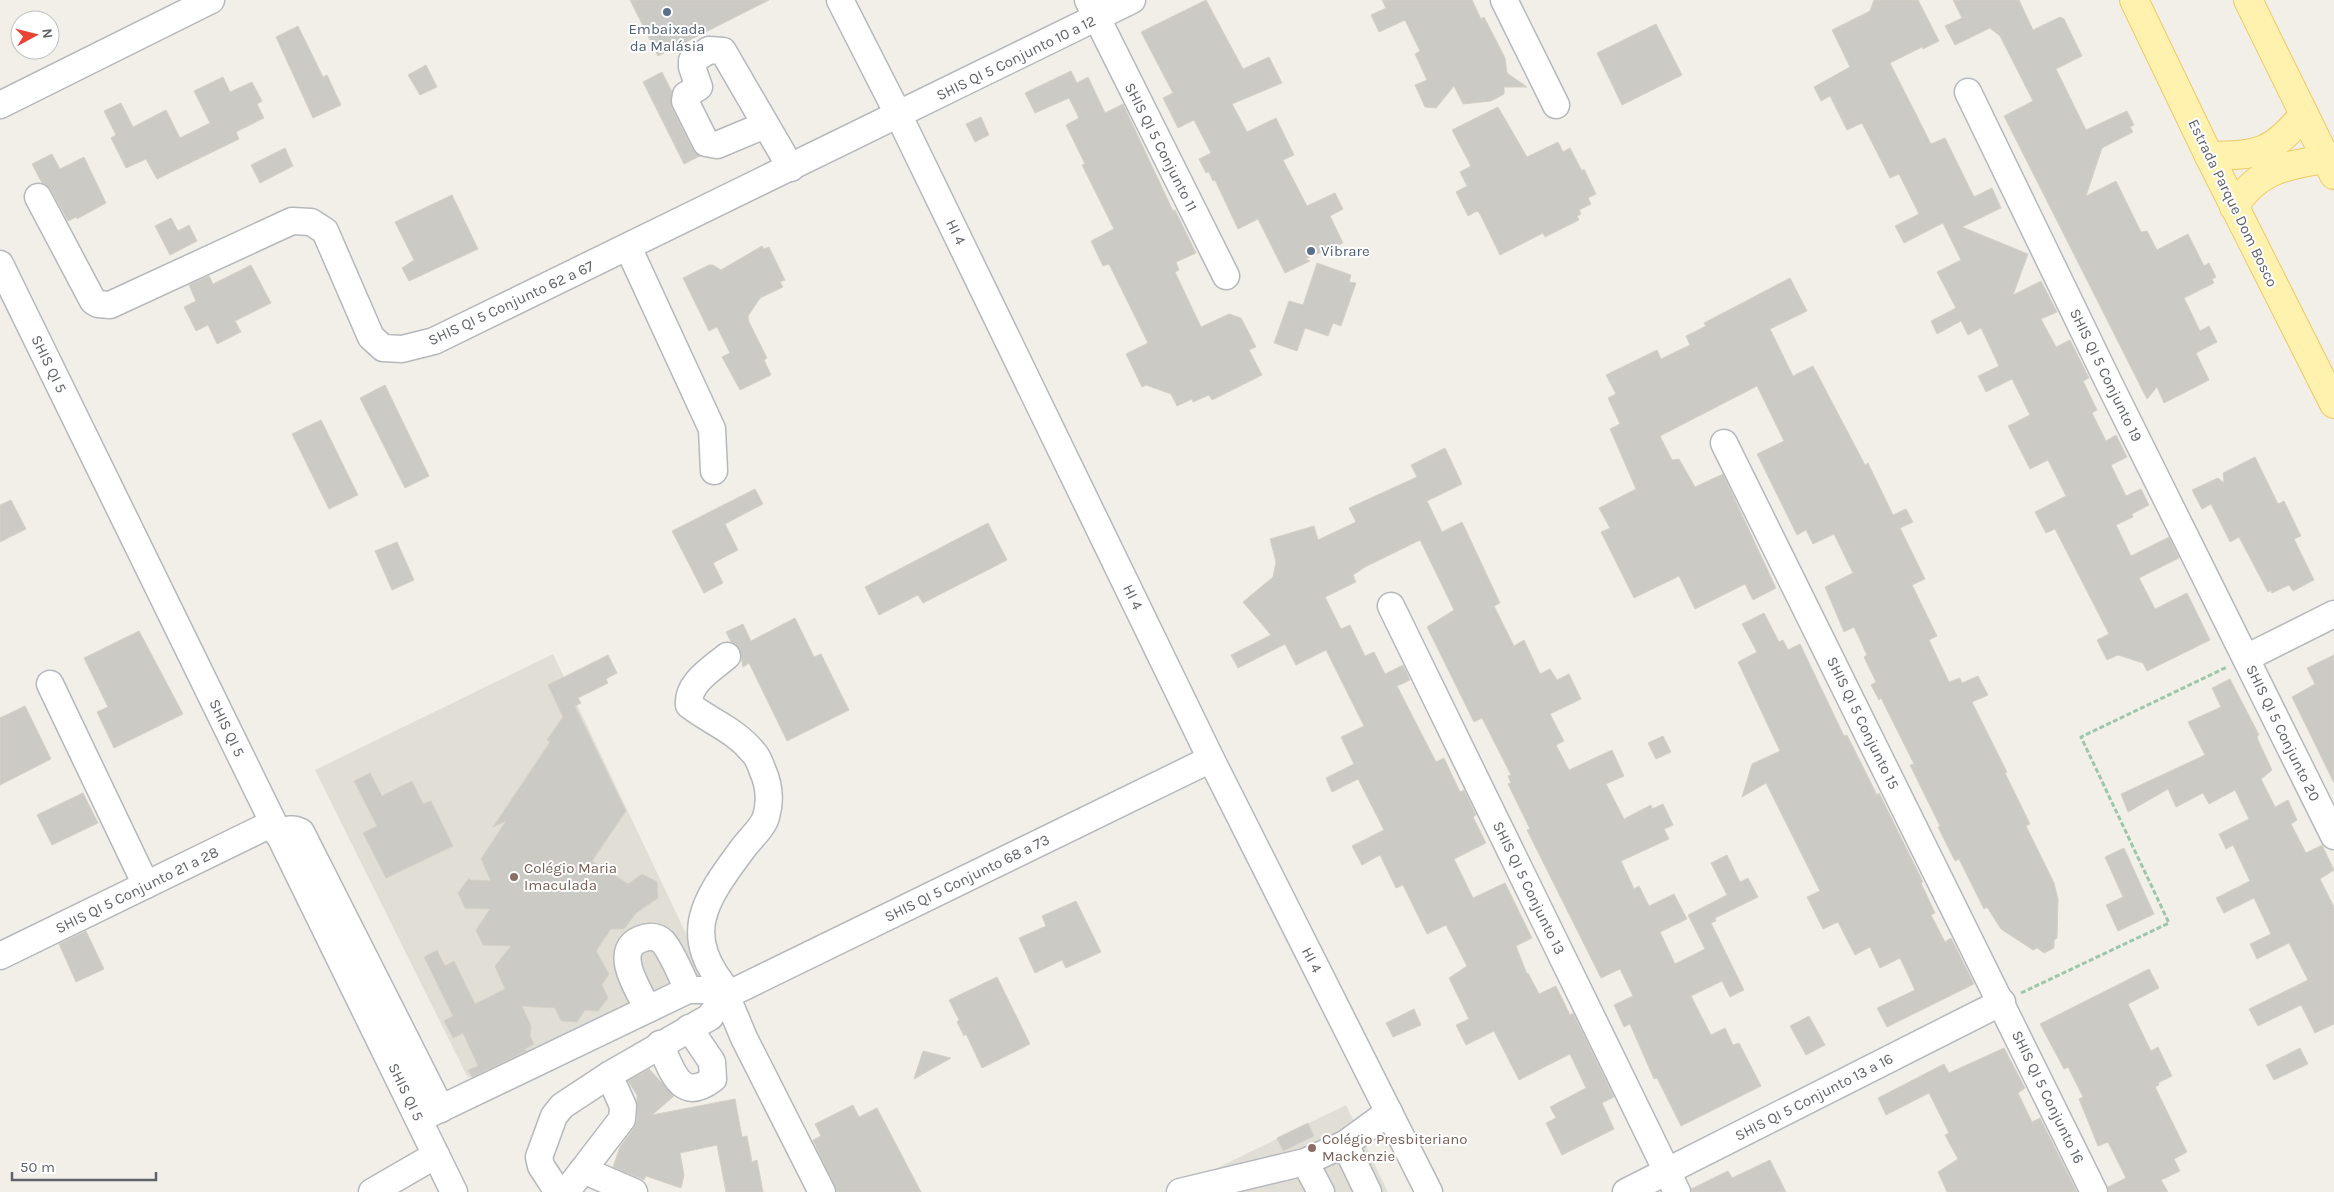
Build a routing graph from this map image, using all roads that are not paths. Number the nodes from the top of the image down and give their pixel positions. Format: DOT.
graph roads {
  1 [pos="211,0"];
  2 [pos="840,0"];
  3 [pos="1132,0"];
  4 [pos="1504,0"];
  5 [pos="2134,0"];
  6 [pos="2248,0"];
  7 [pos="1092,9"];
  8 [pos="1968,92"];
  9 [pos="0,105"];
  10 [pos="1556,105"];
  11 [pos="2304,114"];
  12 [pos="899,116"];
  13 [pos="765,125"];
  14 [pos="2208,156"];
  15 [pos="2330,167"];
  16 [pos="791,168"];
  17 [pos="38,196"];
  18 [pos="2234,207"];
  19 [pos="628,248"];
  20 [pos="0,264"];
  21 [pos="1226,276"];
  22 [pos="2334,404"];
  23 [pos="1724,443"];
  24 [pos="714,471"];
  25 [pos="1391,606"];
  26 [pos="2334,614"];
  27 [pos="727,656"];
  28 [pos="2246,658"];
  29 [pos="50,684"];
  30 [pos="1211,759"];
  31 [pos="276,828"];
  32 [pos="2334,836"];
  33 [pos="146,885"];
  34 [pos="0,956"];
  35 [pos="688,990"];
  36 [pos="727,996"];
  37 [pos="2002,1002"];
  38 [pos="648,1009"];
  39 [pos="689,1028"];
  40 [pos="660,1044"];
  41 [pos="610,1075"];
  42 [pos="1389,1112"];
  43 [pos="430,1114"];
  44 [pos="1345,1144"];
  45 [pos="436,1155"];
  46 [pos="1305,1162"];
  47 [pos="583,1170"];
  48 [pos="1672,1182"];
  49 [pos="372,1192"];
  50 [pos="454,1192"];
  51 [pos="558,1192"];
  52 [pos="566,1192"];
  53 [pos="634,1192"];
  54 [pos="822,1192"];
  55 [pos="1180,1192"];
  56 [pos="1321,1192"];
  57 [pos="1368,1192"];
  58 [pos="1429,1192"];
  59 [pos="1626,1192"];
  60 [pos="2094,1192"];
  1 -- 9 [label="street"];
  2 -- 12 [label="street, HI 4"];
  3 -- 7 [label="street, SHIS QI 5 Conjunto 10 a 12"];
  4 -- 10 [label="street"];
  5 -- 14 [label="main road, Estrada Parque Dom Bosco"];
  6 -- 11 [label="main road"];
  7 -- 12 [label="street, SHIS QI 5 Conjunto 10 a 12"];
  7 -- 21 [label="street, SHIS QI 5 Conjunto 11"];
  8 -- 28 [label="street, SHIS QI 5 Conjunto 19"];
  11 -- 14 [label="main road"];
  11 -- 15 [label="main road"];
  12 -- 16 [label="street, SHIS QI 5 Conjunto 62 a 67"];
  12 -- 30 [label="street, HI 4"];
  13 -- 13 [label="street"];
  13 -- 16 [label="street"];
  14 -- 18 [label="main road, Estrada Parque Dom Bosco"];
  15 -- 18 [label="main road"];
  16 -- 19 [label="street, SHIS QI 5 Conjunto 62 a 67"];
  17 -- 19 [label="street, SHIS QI 5 Conjunto 62 a 67"];
  18 -- 22 [label="main road, Estrada Parque Dom Bosco"];
  19 -- 24 [label="street"];
  20 -- 31 [label="street, SHIS QI 5"];
  23 -- 37 [label="street, SHIS QI 5 Conjunto 15"];
  25 -- 48 [label="street, SHIS QI 5 Conjunto 13"];
  26 -- 28 [label="street"];
  27 -- 36 [label="street"];
  28 -- 32 [label="street, SHIS QI 5 Conjunto 20"];
  29 -- 33 [label="street"];
  30 -- 36 [label="street, SHIS QI 5 Conjunto 68 a 73"];
  30 -- 42 [label="street, HI 4"];
  31 -- 33 [label="street, SHIS QI 5 Conjunto 21 a 28"];
  31 -- 43 [label="street, SHIS QI 5"];
  33 -- 34 [label="street, SHIS QI 5 Conjunto 21 a 28"];
  35 -- 36 [label="street"];
  35 -- 38 [label="street"];
  35 -- 38 [label="street"];
  36 -- 39 [label="street"];
  36 -- 54 [label="street"];
  37 -- 48 [label="street, SHIS QI 5 Conjunto 13 a 16"];
  37 -- 60 [label="street, SHIS QI 5 Conjunto 16"];
  38 -- 43 [label="street"];
  39 -- 40 [label="street"];
  39 -- 40 [label="street"];
  40 -- 41 [label="street"];
  41 -- 47 [label="street"];
  41 -- 51 [label="street"];
  42 -- 44 [label="street"];
  42 -- 58 [label="street, HI 4"];
  43 -- 45 [label="street, SHIS QI 5"];
  44 -- 46 [label="street"];
  44 -- 57 [label="street"];
  45 -- 49 [label="street"];
  45 -- 50 [label="street, SHIS QI 5"];
  46 -- 55 [label="street"];
  46 -- 56 [label="street"];
  47 -- 52 [label="street"];
  47 -- 53 [label="street"];
  48 -- 59 [label="street, SHIS QI 5 Conjunto 13 a 16"];
}
